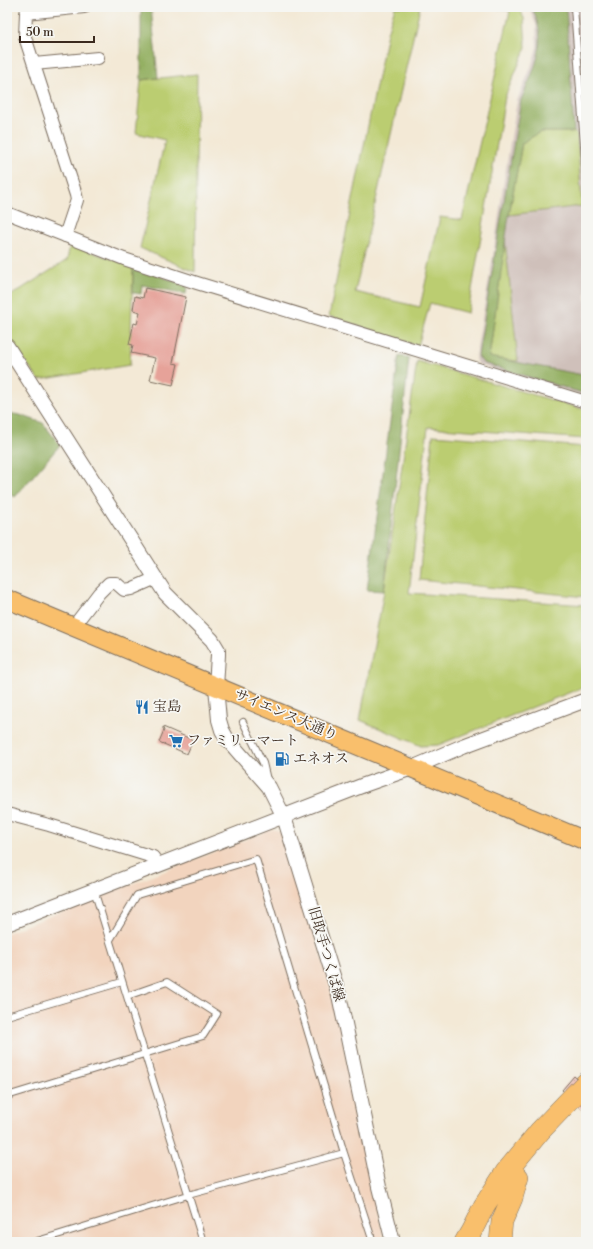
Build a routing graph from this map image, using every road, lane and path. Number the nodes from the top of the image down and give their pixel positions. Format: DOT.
graph roads {
  1 [pos="84,7"];
  2 [pos="574,7"];
  3 [pos="98,58"];
  4 [pos="34,64"];
  5 [pos="586,173"];
  6 [pos="7,213"];
  7 [pos="65,236"];
  8 [pos="7,346"];
  9 [pos="586,402"];
  10 [pos="156,578"];
  11 [pos="7,599"];
  12 [pos="73,627"];
  13 [pos="216,686"];
  14 [pos="586,700"];
  15 [pos="243,722"];
  16 [pos="412,768"];
  17 [pos="269,787"];
  18 [pos="7,814"];
  19 [pos="284,817"];
  20 [pos="586,841"];
  21 [pos="158,865"];
  22 [pos="94,890"];
  23 [pos="7,924"];
  24 [pos="110,940"];
  25 [pos="122,982"];
  26 [pos="127,996"];
  27 [pos="7,1016"];
  28 [pos="145,1054"];
  29 [pos="586,1083"];
  30 [pos="7,1096"];
  31 [pos="586,1104"];
  32 [pos="344,1153"];
  33 [pos="518,1177"];
  34 [pos="188,1195"];
  35 [pos="473,1239"];
  36 [pos="34,1242"];
  37 [pos="203,1242"];
  38 [pos="373,1242"];
  39 [pos="393,1242"];
  40 [pos="500,1242"];
  1 -- 4 [label="street"];
  2 -- 5 [label="lane"];
  3 -- 4 [label="street"];
  4 -- 7 [label="street"];
  6 -- 7 [label="street"];
  7 -- 9 [label="street"];
  8 -- 10 [label="street, 旧取手つくば線"];
  10 -- 12 [label="street"];
  10 -- 13 [label="street, 旧取手つくば線"];
  11 -- 12 [label="main road, サイエンス大通り"];
  12 -- 13 [label="main road, サイエンス大通り"];
  13 -- 16 [label="main road, サイエンス大通り"];
  13 -- 17 [label="street, 旧取手つくば線"];
  14 -- 16 [label="street"];
  15 -- 17 [label="lane"];
  16 -- 19 [label="street"];
  16 -- 20 [label="main road, サイエンス大通り"];
  17 -- 19 [label="street, 旧取手つくば線"];
  18 -- 21 [label="street"];
  19 -- 21 [label="street"];
  19 -- 39 [label="street, 旧取手つくば線"];
  21 -- 22 [label="street"];
  22 -- 23 [label="street"];
  22 -- 24 [label="lane"];
  24 -- 25 [label="lane"];
  24 -- 32 [label="lane"];
  25 -- 26 [label="lane"];
  25 -- 27 [label="lane"];
  26 -- 28 [label="lane"];
  26 -- 28 [label="lane"];
  28 -- 30 [label="lane"];
  28 -- 34 [label="lane"];
  29 -- 35 [label="highway"];
  31 -- 33 [label="highway"];
  32 -- 34 [label="lane"];
  32 -- 38 [label="lane"];
  33 -- 35 [label="highway"];
  33 -- 40 [label="highway"];
  34 -- 36 [label="lane"];
  34 -- 37 [label="lane"];
}
